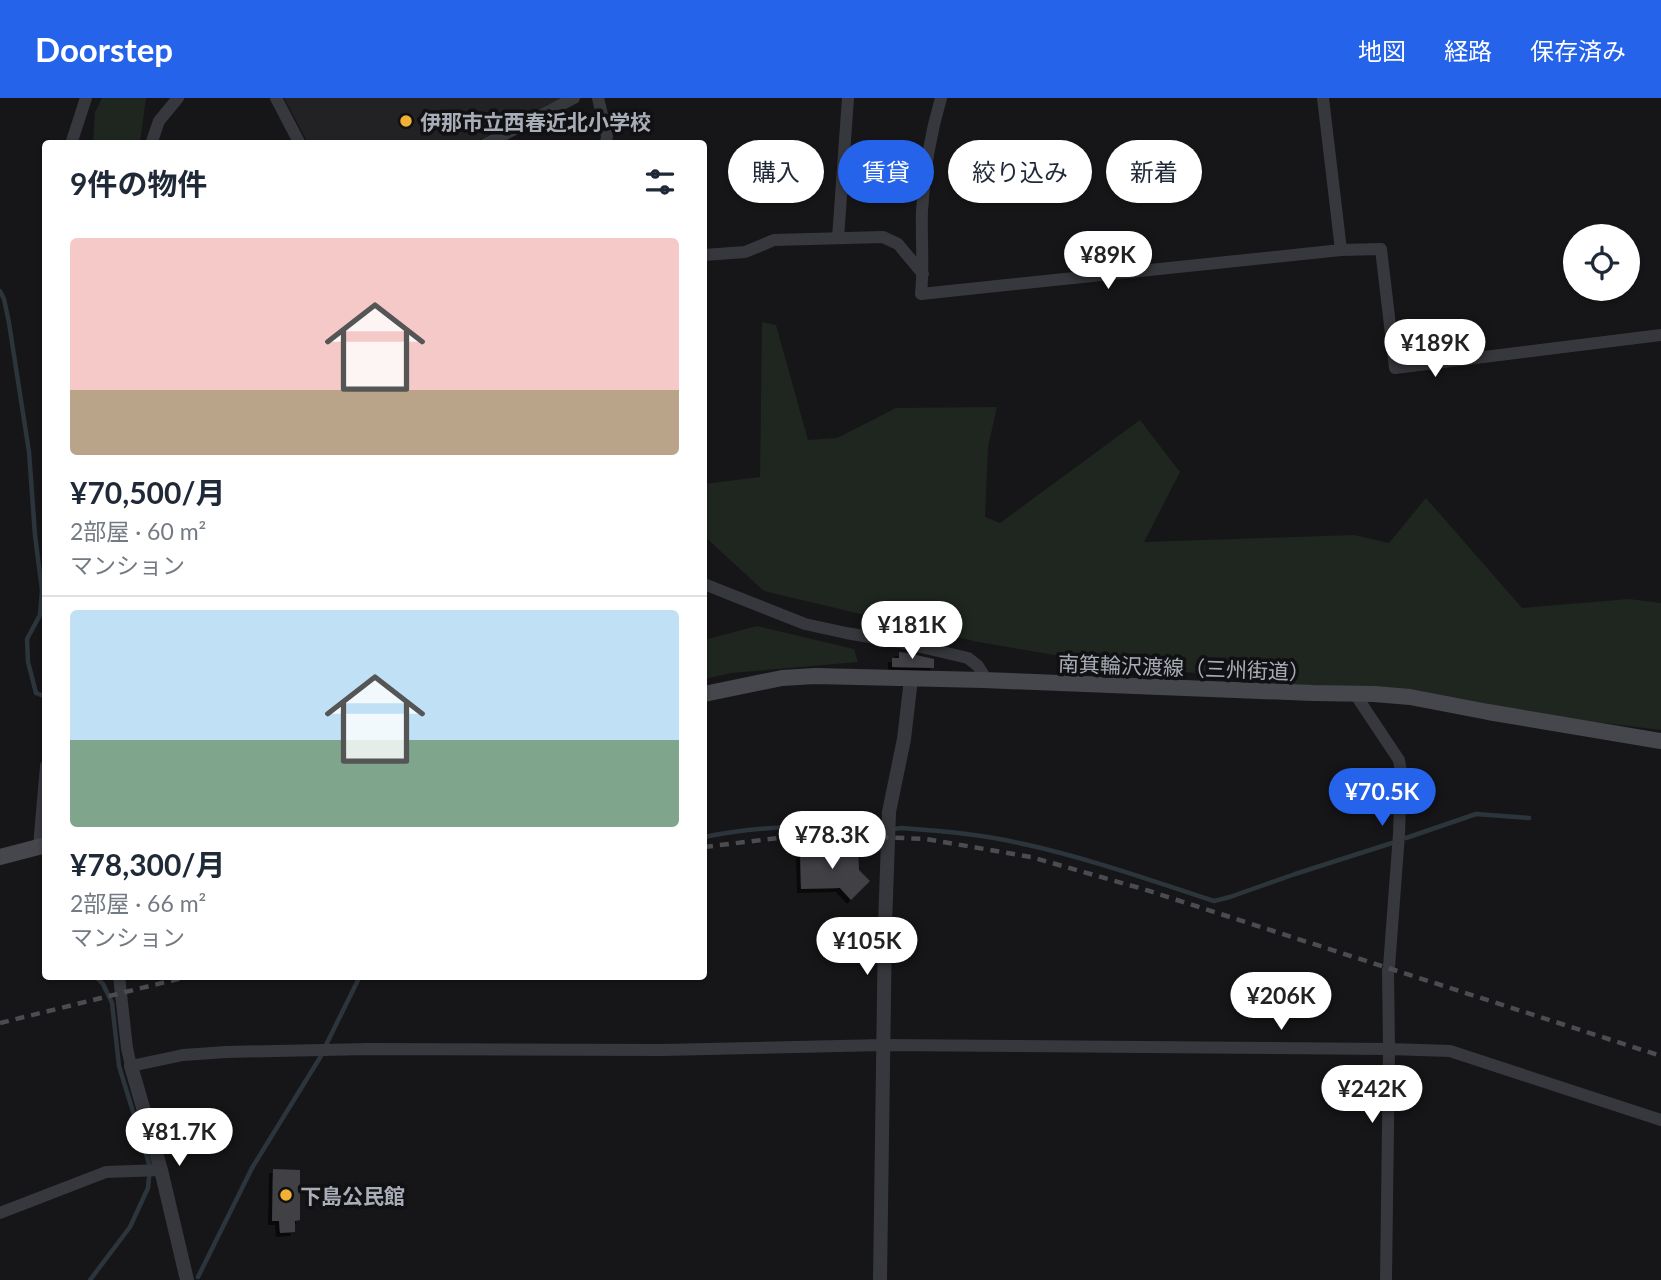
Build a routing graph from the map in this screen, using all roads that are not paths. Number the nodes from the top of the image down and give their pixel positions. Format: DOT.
graph roads {
  1 [pos="86,98"];
  2 [pos="178,98"];
  3 [pos="276,98"];
  4 [pos="574,98"];
  5 [pos="598,98"];
  6 [pos="848,98"];
  7 [pos="941,98"];
  8 [pos="1323,98"];
  9 [pos="72,140"];
  10 [pos="152,140"];
  11 [pos="298,140"];
  12 [pos="494,140"];
  13 [pos="606,140"];
  14 [pos="838,238"];
  15 [pos="1341,250"];
  16 [pos="707,255"];
  17 [pos="923,274"];
  18 [pos="1661,335"];
  19 [pos="707,584"];
  20 [pos="911,679"];
  21 [pos="984,680"];
  22 [pos="707,693"];
  23 [pos="1355,694"];
  24 [pos="1661,741"];
  25 [pos="42,846"];
  26 [pos="0,857"];
  27 [pos="119,980"];
  28 [pos="884,1045"];
  29 [pos="1389,1049"];
  30 [pos="131,1066"];
  31 [pos="1661,1119"];
  32 [pos="153,1171"];
  33 [pos="0,1213"];
  34 [pos="187,1280"];
  35 [pos="880,1280"];
  36 [pos="1387,1280"];
  1 -- 9 [label="street"];
  2 -- 10 [label="street"];
  3 -- 11 [label="street"];
  4 -- 12 [label="street"];
  5 -- 13 [label="street"];
  6 -- 14 [label="street"];
  7 -- 17 [label="street"];
  8 -- 15 [label="street"];
  14 -- 16 [label="street"];
  14 -- 17 [label="street"];
  15 -- 17 [label="street"];
  15 -- 18 [label="street"];
  19 -- 21 [label="street"];
  20 -- 21 [label="main road, 南箕輪沢渡線（三州街道）"];
  20 -- 22 [label="main road, 南箕輪沢渡線（三州街道）"];
  20 -- 28 [label="street"];
  21 -- 23 [label="main road, 南箕輪沢渡線（三州街道）"];
  23 -- 24 [label="main road, 南箕輪沢渡線（三州街道）"];
  23 -- 29 [label="street"];
  25 -- 26 [label="main road"];
  27 -- 30 [label="street"];
  28 -- 29 [label="street"];
  28 -- 30 [label="street"];
  28 -- 35 [label="street"];
  29 -- 31 [label="street"];
  29 -- 36 [label="street"];
  30 -- 32 [label="street"];
  32 -- 33 [label="street"];
  32 -- 34 [label="street"];
}
